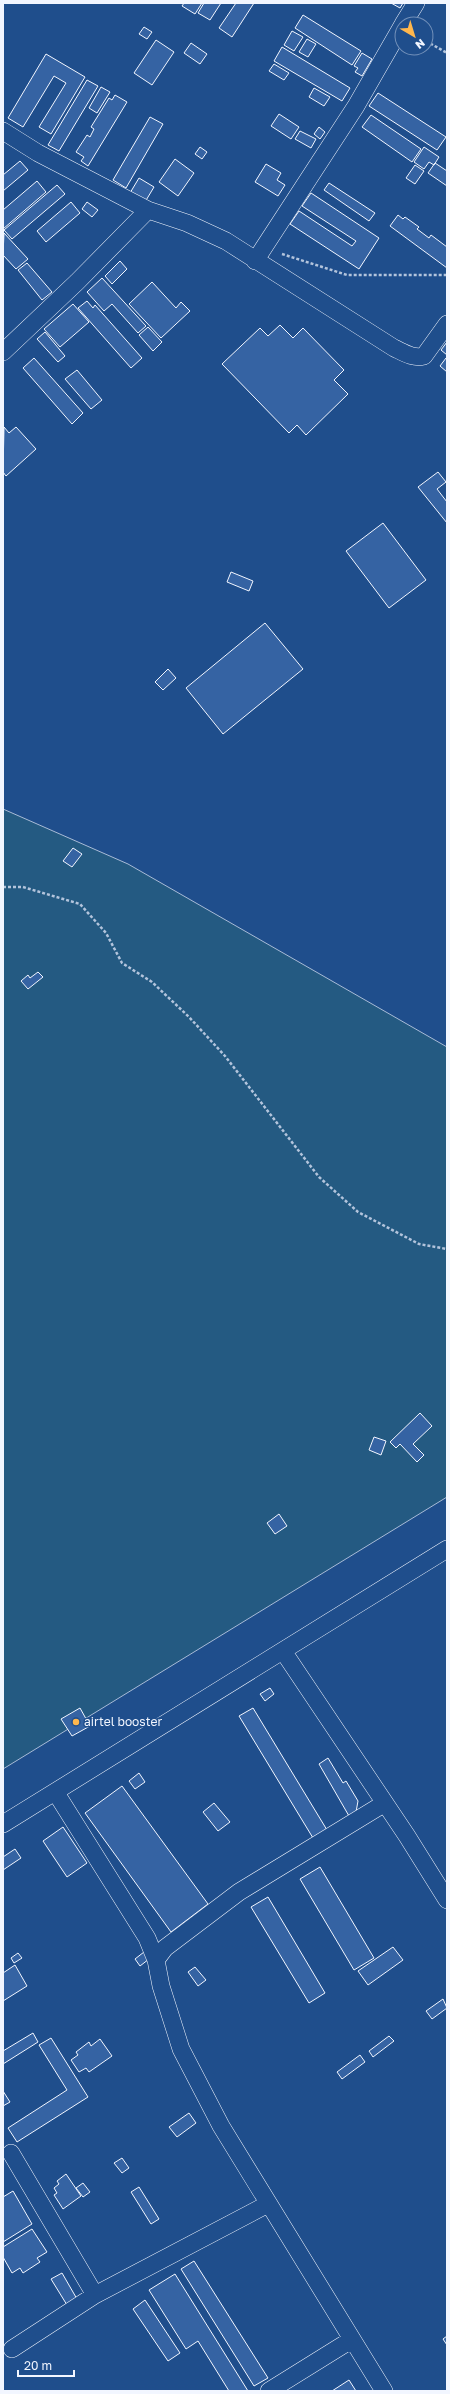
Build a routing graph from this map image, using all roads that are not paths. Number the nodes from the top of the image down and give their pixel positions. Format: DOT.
graph roads {
  1 [pos="416,3"];
  2 [pos="408,16"];
  3 [pos="394,41"];
  4 [pos="3,131"];
  5 [pos="148,210"];
  6 [pos="259,254"];
  7 [pos="447,324"];
  8 [pos="3,352"];
  9 [pos="447,1550"];
  10 [pos="283,1651"];
  11 [pos="56,1793"];
  12 [pos="385,1803"];
  13 [pos="3,1824"];
  14 [pos="447,1900"];
  15 [pos="156,1960"];
  16 [pos="11,2152"];
  17 [pos="268,2204"];
  18 [pos="95,2295"];
  19 [pos="351,2340"];
  20 [pos="12,2349"];
  21 [pos="269,2391"];
  22 [pos="384,2391"];
  1 -- 2 [label="street"];
  3 -- 6 [label="street"];
  4 -- 5 [label="street"];
  5 -- 6 [label="street"];
  5 -- 8 [label="street"];
  6 -- 7 [label="street"];
  9 -- 10 [label="street"];
  10 -- 11 [label="street"];
  10 -- 12 [label="street"];
  11 -- 13 [label="street"];
  11 -- 15 [label="street"];
  12 -- 14 [label="street"];
  12 -- 15 [label="street"];
  15 -- 17 [label="street"];
  16 -- 18 [label="street"];
  17 -- 18 [label="street"];
  17 -- 19 [label="street"];
  18 -- 20 [label="street"];
  19 -- 21 [label="street"];
  19 -- 22 [label="street"];
}
